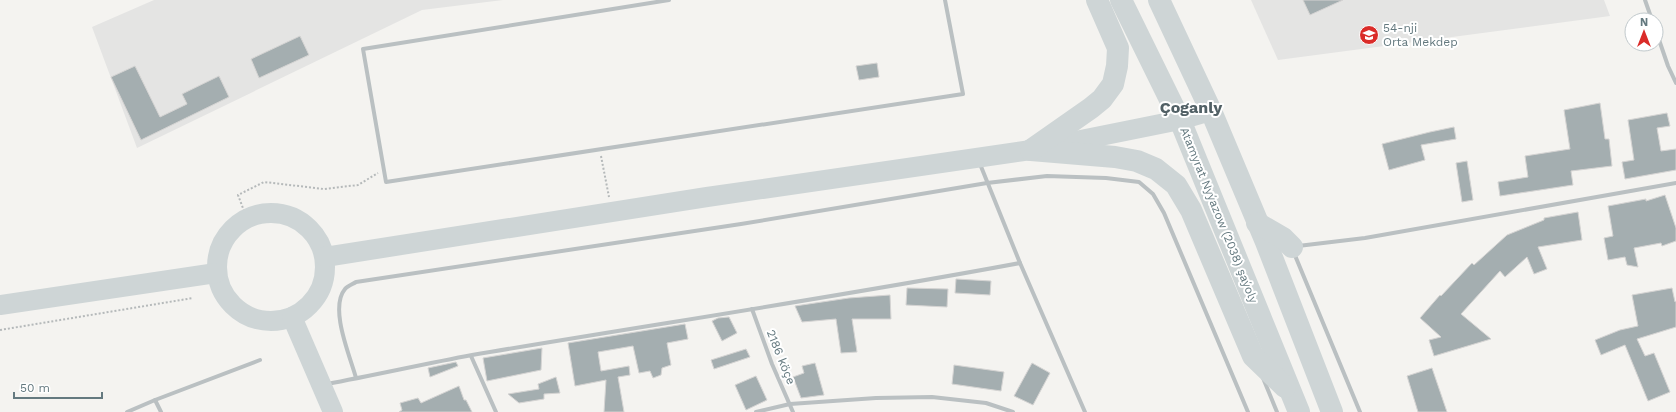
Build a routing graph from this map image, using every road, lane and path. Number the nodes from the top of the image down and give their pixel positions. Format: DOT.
graph roads {
  1 [pos="669,0"];
  2 [pos="945,0"];
  3 [pos="1098,0"];
  4 [pos="1121,0"];
  5 [pos="1158,0"];
  6 [pos="1645,0"];
  7 [pos="1649,12"];
  8 [pos="1663,52"];
  9 [pos="1676,83"];
  10 [pos="1211,111"];
  11 [pos="1180,120"];
  12 [pos="600,149"];
  13 [pos="1031,150"];
  14 [pos="978,158"];
  15 [pos="384,169"];
  16 [pos="987,183"];
  17 [pos="1676,183"];
  18 [pos="612,212"];
  19 [pos="1220,217"];
  20 [pos="247,219"];
  21 [pos="1257,223"];
  22 [pos="1292,247"];
  23 [pos="324,257"];
  24 [pos="1020,263"];
  25 [pos="216,272"];
  26 [pos="1220,278"];
  27 [pos="193,298"];
  28 [pos="0,305"];
  29 [pos="752,309"];
  30 [pos="292,317"];
  31 [pos="0,330"];
  32 [pos="470,356"];
  33 [pos="1253,356"];
  34 [pos="260,360"];
  35 [pos="356,378"];
  36 [pos="322,385"];
  37 [pos="1290,392"];
  38 [pos="156,400"];
  39 [pos="790,404"];
  40 [pos="127,412"];
  41 [pos="161,412"];
  42 [pos="333,412"];
  43 [pos="496,412"];
  44 [pos="756,412"];
  45 [pos="793,412"];
  46 [pos="1013,412"];
  47 [pos="1085,412"];
  48 [pos="1248,412"];
  49 [pos="1277,412"];
  50 [pos="1299,412"];
  51 [pos="1332,412"];
  52 [pos="1360,412"];
  1 -- 15 [label="street"];
  2 -- 12 [label="street"];
  3 -- 13 [label="main road"];
  4 -- 11 [label="main road, Atamyrat Nyýazow (2038) şaýoly"];
  5 -- 10 [label="main road"];
  6 -- 7 [label="street"];
  8 -- 9 [label="street"];
  10 -- 11 [label="street"];
  10 -- 21 [label="main road"];
  11 -- 13 [label="street"];
  11 -- 19 [label="main road, Atamyrat Nyýazow (2038) şaýoly"];
  12 -- 15 [label="street"];
  12 -- 18 [label="path"];
  13 -- 14 [label="street"];
  13 -- 26 [label="main road"];
  14 -- 16 [label="street"];
  14 -- 18 [label="street"];
  15 -- 20 [label="path"];
  16 -- 24 [label="street"];
  16 -- 35 [label="street"];
  16 -- 48 [label="street"];
  17 -- 22 [label="street"];
  18 -- 23 [label="street"];
  19 -- 26 [label="main road"];
  19 -- 37 [label="main road, Atamyrat Nyýazow (2038) şaýoly"];
  20 -- 23 [label="street"];
  20 -- 25 [label="street"];
  21 -- 22 [label="main road"];
  21 -- 51 [label="main road"];
  22 -- 52 [label="street"];
  23 -- 30 [label="street"];
  24 -- 29 [label="street"];
  24 -- 47 [label="street"];
  25 -- 28 [label="street"];
  25 -- 30 [label="street"];
  26 -- 33 [label="main road"];
  27 -- 31 [label="path"];
  29 -- 32 [label="street"];
  29 -- 39 [label="street, 2186 köçe"];
  30 -- 36 [label="street"];
  32 -- 35 [label="street"];
  32 -- 43 [label="street"];
  33 -- 37 [label="main road"];
  33 -- 49 [label="street"];
  34 -- 38 [label="street"];
  35 -- 36 [label="street"];
  36 -- 42 [label="street"];
  37 -- 50 [label="main road, Atamyrat Nyýazow (2038) şaýoly"];
  38 -- 40 [label="street"];
  38 -- 41 [label="street"];
  39 -- 44 [label="street"];
  39 -- 45 [label="street, 2186 köçe"];
  39 -- 46 [label="street"];
}
